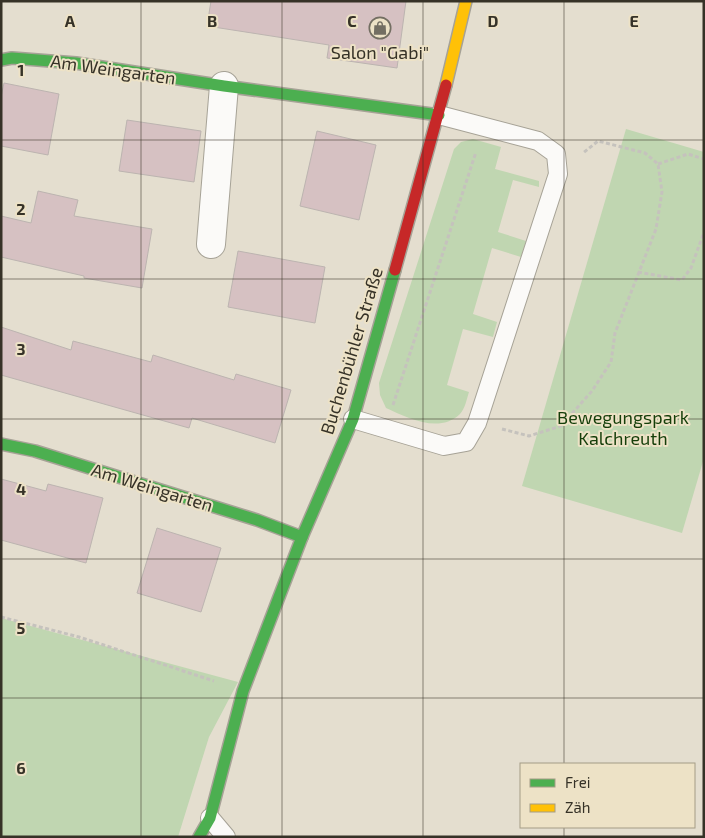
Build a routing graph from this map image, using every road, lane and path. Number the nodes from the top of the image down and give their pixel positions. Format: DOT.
graph roads {
  1 [pos="466,1"];
  2 [pos="1,60"];
  3 [pos="224,86"];
  4 [pos="440,115"];
  5 [pos="484,128"];
  6 [pos="704,159"];
  7 [pos="658,164"];
  8 [pos="558,174"];
  9 [pos="704,232"];
  10 [pos="211,244"];
  11 [pos="638,272"];
  12 [pos="353,419"];
  13 [pos="477,423"];
  14 [pos="386,429"];
  15 [pos="1,444"];
  16 [pos="302,537"];
  17 [pos="1,617"];
  18 [pos="243,691"];
  19 [pos="210,818"];
  20 [pos="199,837"];
  21 [pos="226,837"];
  1 -- 4 [label="street, Buchenbühler Straße"];
  2 -- 3 [label="street, Am Weingarten"];
  3 -- 4 [label="street, Am Weingarten"];
  3 -- 10 [label="street"];
  4 -- 5 [label="lane"];
  4 -- 12 [label="street, Buchenbühler Straße"];
  5 -- 8 [label="lane"];
  5 -- 14 [label="path"];
  6 -- 7 [label="path"];
  7 -- 8 [label="path"];
  7 -- 11 [label="path"];
  8 -- 13 [label="lane"];
  9 -- 11 [label="path"];
  11 -- 13 [label="path"];
  12 -- 14 [label="lane"];
  12 -- 16 [label="street, Buchenbühler Straße"];
  13 -- 14 [label="lane"];
  15 -- 16 [label="street, Am Weingarten"];
  16 -- 18 [label="street, Buchenbühler Straße"];
  17 -- 18 [label="path"];
  18 -- 19 [label="street, Buchenbühler Straße"];
  19 -- 20 [label="street, Buchenbühler Straße"];
  19 -- 21 [label="lane"];
}
